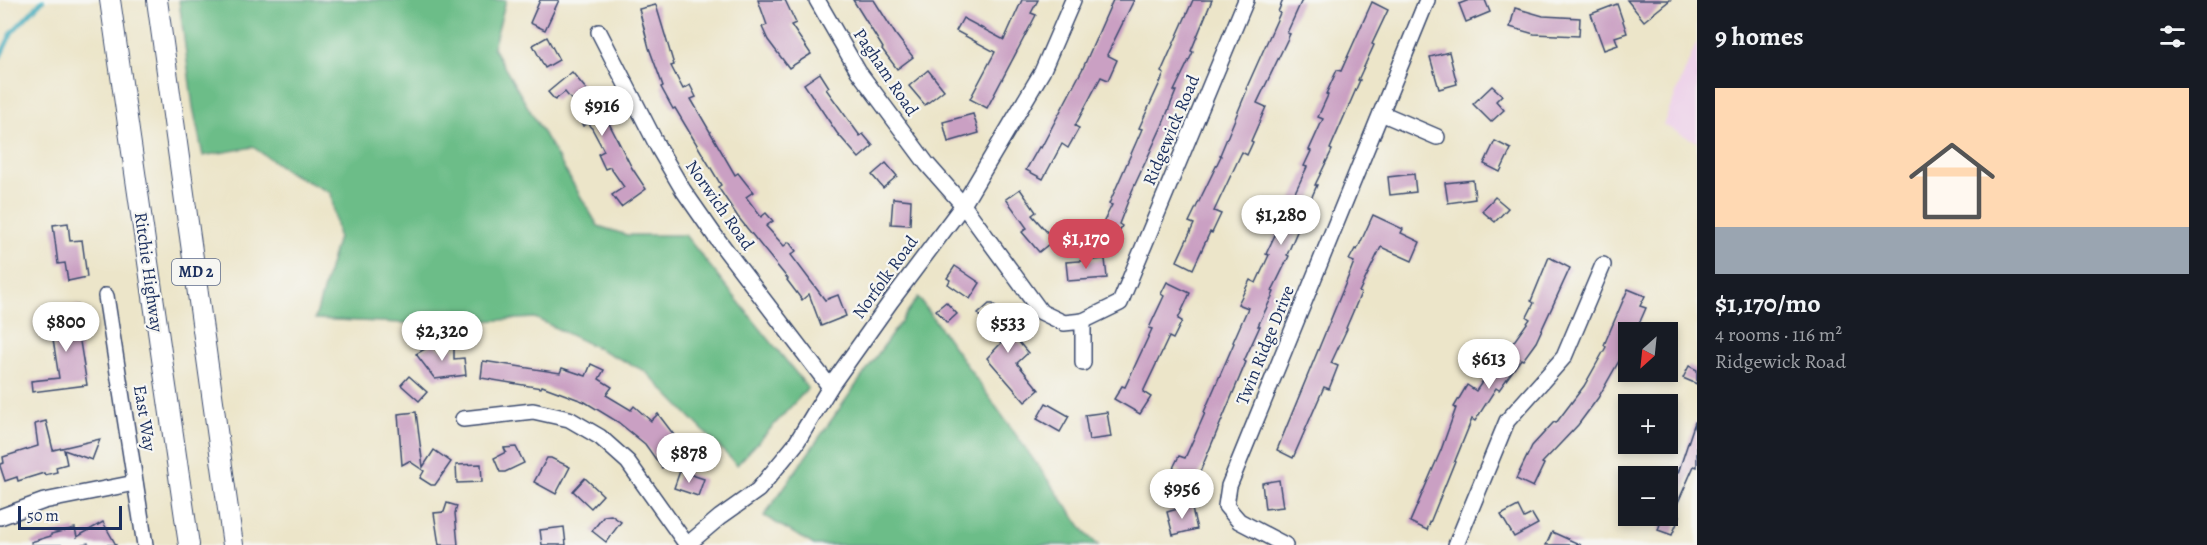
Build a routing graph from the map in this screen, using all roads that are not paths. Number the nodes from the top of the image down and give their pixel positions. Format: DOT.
graph roads {
  1 [pos="110,0"];
  2 [pos="157,0"];
  3 [pos="817,0"];
  4 [pos="1072,0"];
  5 [pos="1246,0"];
  6 [pos="1427,0"];
  7 [pos="599,32"];
  8 [pos="1381,113"];
  9 [pos="1437,137"];
  10 [pos="963,205"];
  11 [pos="1603,265"];
  12 [pos="106,296"];
  13 [pos="1083,321"];
  14 [pos="1083,363"];
  15 [pos="830,387"];
  16 [pos="463,419"];
  17 [pos="135,483"];
  18 [pos="0,517"];
  19 [pos="145,545"];
  20 [pos="189,545"];
  21 [pos="233,545"];
  22 [pos="687,545"];
  23 [pos="1285,545"];
  24 [pos="1458,545"];
  1 -- 20 [label="main road, Ritchie Highway / MD 2"];
  2 -- 21 [label="main road, MD 2"];
  3 -- 10 [label="street, Pagham Road"];
  4 -- 10 [label="street, Norfolk Road"];
  5 -- 13 [label="street, Ridgewick Road"];
  6 -- 8 [label="street, Twin Ridge Drive"];
  7 -- 15 [label="street, Norwich Road"];
  8 -- 9 [label="street"];
  8 -- 23 [label="street, Twin Ridge Drive"];
  10 -- 13 [label="street"];
  10 -- 15 [label="street, Norfolk Road"];
  11 -- 24 [label="street"];
  12 -- 17 [label="street, East Way"];
  13 -- 14 [label="street"];
  15 -- 22 [label="street, Norfolk Road"];
  16 -- 22 [label="street"];
  17 -- 18 [label="street"];
  17 -- 19 [label="street, East Way"];
}
